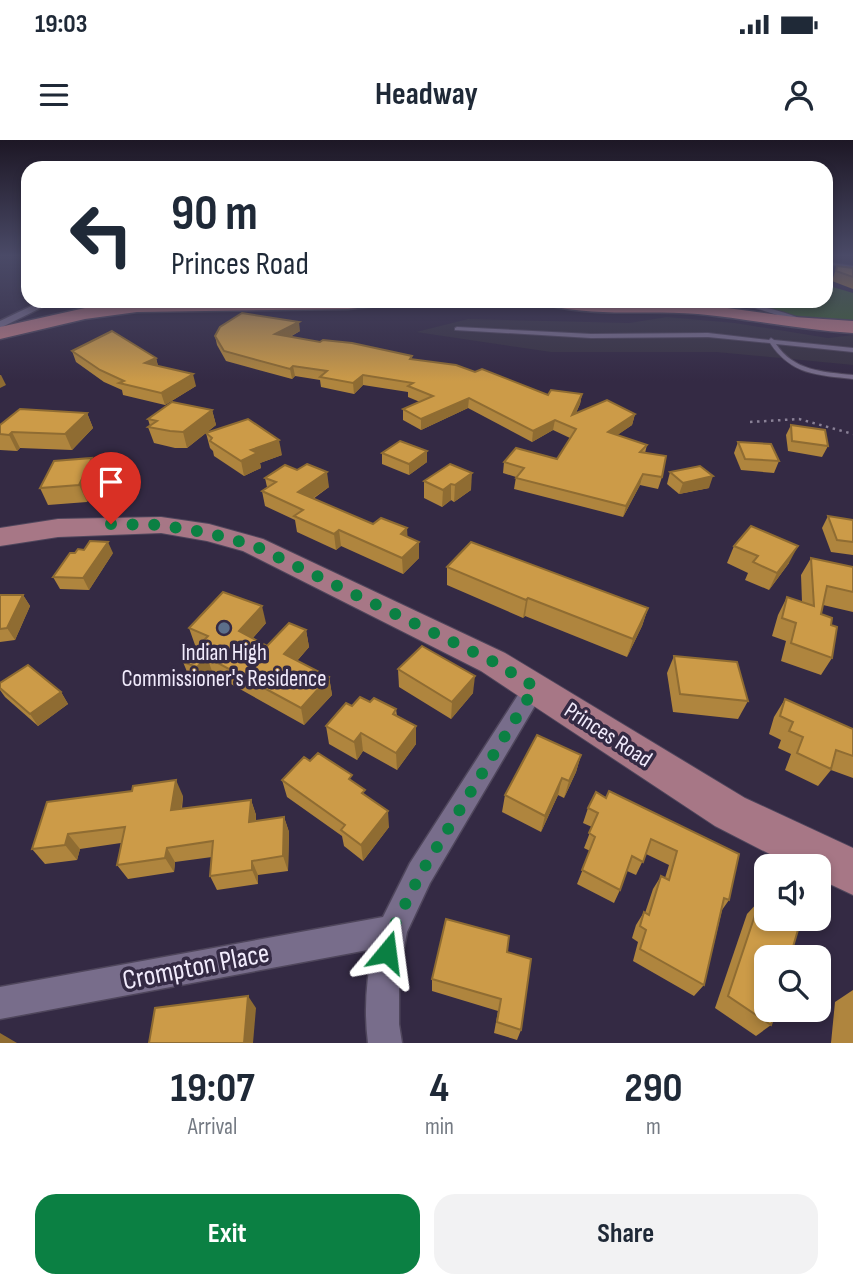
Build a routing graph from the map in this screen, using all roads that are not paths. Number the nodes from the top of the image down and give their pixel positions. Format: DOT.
graph roads {
  1 [pos="35,308"];
  2 [pos="132,308"];
  3 [pos="634,308"];
  4 [pos="651,308"];
  5 [pos="758,308"];
  6 [pos="646,309"];
  7 [pos="0,325"];
  8 [pos="816,327"];
  9 [pos="853,327"];
  10 [pos="457,329"];
  11 [pos="0,333"];
  12 [pos="771,340"];
  13 [pos="853,351"];
  14 [pos="853,377"];
  15 [pos="0,537"];
  16 [pos="535,687"];
  17 [pos="853,872"];
  18 [pos="392,930"];
  19 [pos="0,1003"];
  20 [pos="385,1043"];
  1 -- 7 [label="street"];
  2 -- 11 [label="highway"];
  3 -- 6 [label="highway"];
  4 -- 6 [label="lane"];
  5 -- 8 [label="lane"];
  6 -- 8 [label="highway"];
  8 -- 9 [label="highway"];
  10 -- 12 [label="lane"];
  12 -- 13 [label="lane"];
  12 -- 14 [label="lane"];
  15 -- 16 [label="main road, Princes Road"];
  16 -- 17 [label="main road, Princes Road"];
  16 -- 18 [label="street"];
  18 -- 19 [label="street, Crompton Place"];
  18 -- 20 [label="street"];
}
